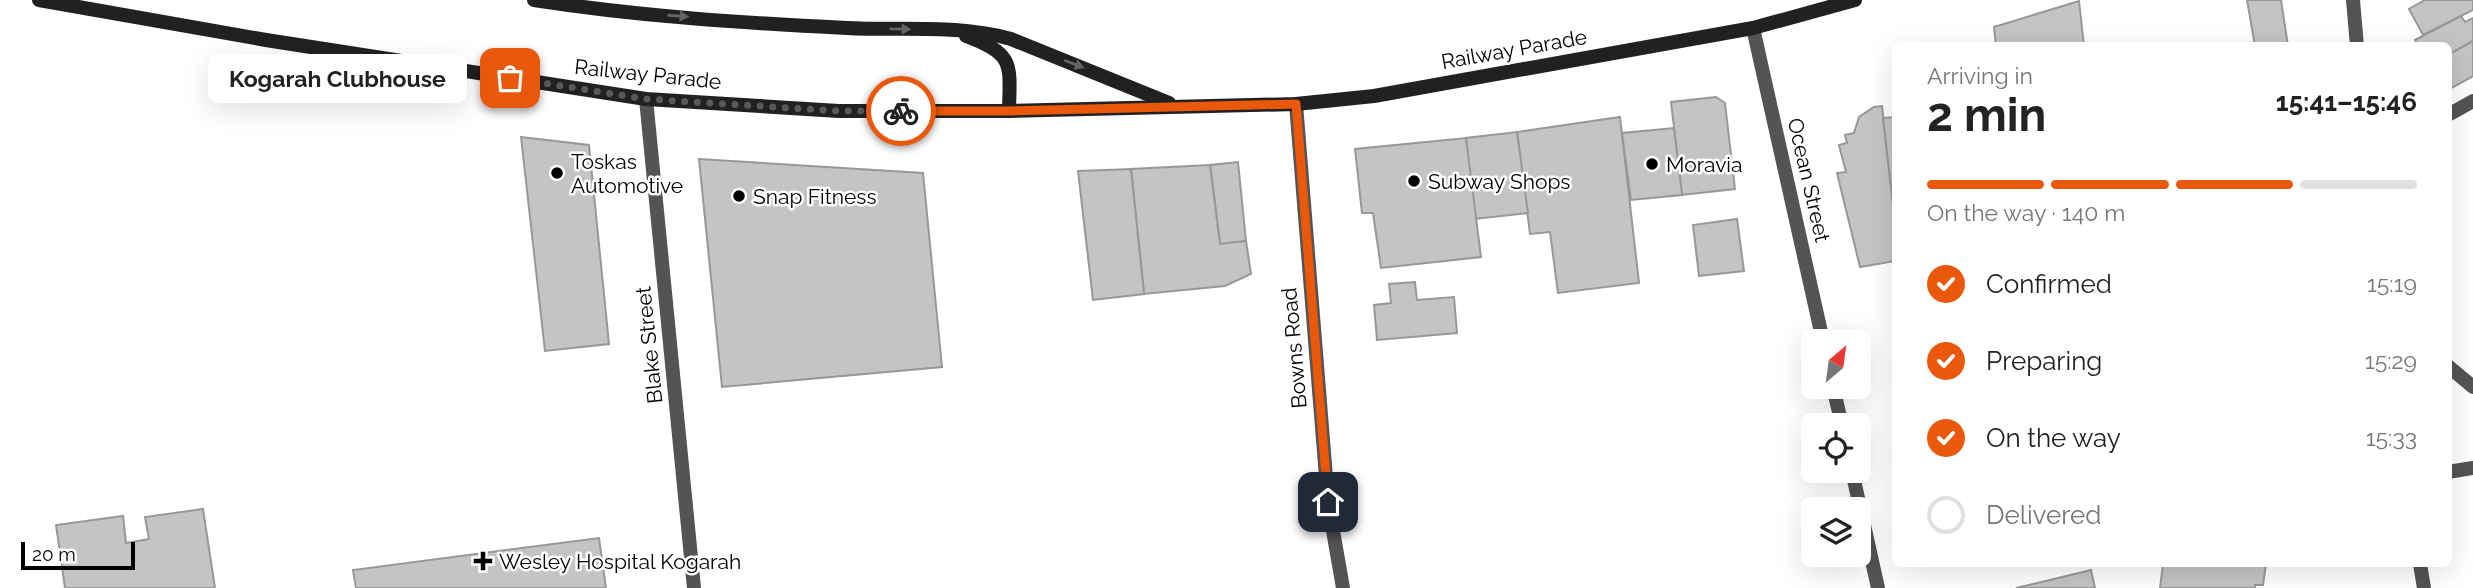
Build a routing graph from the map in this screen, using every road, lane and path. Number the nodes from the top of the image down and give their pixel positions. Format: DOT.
graph roads {
  1 [pos="39,0"];
  2 [pos="534,0"];
  3 [pos="1855,0"];
  4 [pos="2353,0"];
  5 [pos="610,6"];
  6 [pos="1754,28"];
  7 [pos="952,30"];
  8 [pos="2357,42"];
  9 [pos="646,99"];
  10 [pos="2473,101"];
  11 [pos="1296,104"];
  12 [pos="1175,106"];
  13 [pos="1009,111"];
  14 [pos="2452,113"];
  15 [pos="1820,329"];
  16 [pos="2452,369"];
  17 [pos="2473,387"];
  18 [pos="2473,468"];
  19 [pos="2452,471"];
  20 [pos="1855,483"];
  21 [pos="2420,567"];
  22 [pos="694,588"];
  23 [pos="1343,588"];
  24 [pos="1878,588"];
  25 [pos="2424,588"];
  1 -- 9 [label="main road, Railway Parade"];
  2 -- 5 [label="main road, Railway Parade"];
  3 -- 6 [label="main road, Railway Parade"];
  4 -- 8 [label="street"];
  5 -- 7 [label="main road, Railway Parade, one-way"];
  6 -- 11 [label="main road, Railway Parade"];
  6 -- 15 [label="street, Ocean Street"];
  7 -- 12 [label="main road, Railway Parade, one-way"];
  7 -- 13 [label="main road"];
  9 -- 13 [label="main road, Railway Parade"];
  9 -- 22 [label="street, Blake Street"];
  10 -- 14 [label="street"];
  11 -- 12 [label="main road, Railway Parade"];
  11 -- 23 [label="street, Bowns Road"];
  12 -- 13 [label="main road, Railway Parade"];
  16 -- 17 [label="street"];
  18 -- 19 [label="street"];
  20 -- 24 [label="street"];
  21 -- 25 [label="street"];
}
